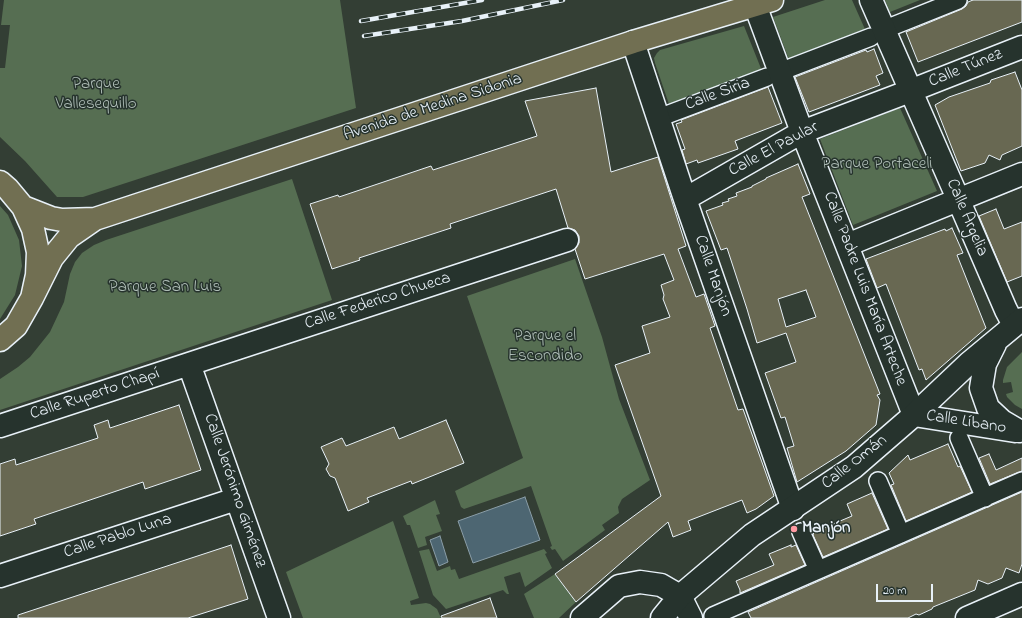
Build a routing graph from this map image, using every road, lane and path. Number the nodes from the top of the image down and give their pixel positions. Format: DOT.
graph roads {
  1 [pos="871,0"];
  2 [pos="958,0"];
  3 [pos="764,3"];
  4 [pos="893,26"];
  5 [pos="871,37"];
  6 [pos="633,42"];
  7 [pos="1022,47"];
  8 [pos="790,68"];
  9 [pos="766,77"];
  10 [pos="910,91"];
  11 [pos="669,114"];
  12 [pos="802,132"];
  13 [pos="1022,174"];
  14 [pos="0,182"];
  15 [pos="685,199"];
  16 [pos="959,200"];
  17 [pos="23,207"];
  18 [pos="95,219"];
  19 [pos="566,240"];
  20 [pos="847,245"];
  21 [pos="32,298"];
  22 [pos="1018,322"];
  23 [pos="0,340"];
  24 [pos="997,340"];
  25 [pos="190,364"];
  26 [pos="914,416"];
  27 [pos="0,426"];
  28 [pos="1020,432"];
  29 [pos="959,438"];
  30 [pos="878,481"];
  31 [pos="1022,481"];
  32 [pos="985,498"];
  33 [pos="236,499"];
  34 [pos="793,508"];
  35 [pos="801,532"];
  36 [pos="901,534"];
  37 [pos="818,570"];
  38 [pos="0,576"];
  39 [pos="1022,594"];
  40 [pos="680,596"];
  41 [pos="713,616"];
  42 [pos="279,618"];
  43 [pos="582,618"];
  44 [pos="662,618"];
  45 [pos="691,618"];
  46 [pos="967,618"];
  1 -- 10 [label="street, Calle Argelia"];
  2 -- 4 [label="street"];
  3 -- 6 [label="main road, Avenida de Medina Sidonia"];
  3 -- 12 [label="street, Calle Padre Luis María Arteche"];
  5 -- 8 [label="street"];
  6 -- 15 [label="street, Calle Manjón"];
  6 -- 18 [label="main road, Avenida de Medina Sidonia"];
  7 -- 10 [label="street, Calle Túnez"];
  9 -- 11 [label="street, Calle Siria"];
  10 -- 12 [label="street, Calle El Paular"];
  10 -- 16 [label="street, Calle Argelia"];
  12 -- 15 [label="street, Calle El Paular"];
  12 -- 20 [label="street, Calle Padre Luis María Arteche"];
  13 -- 16 [label="street"];
  14 -- 17 [label="main road"];
  15 -- 34 [label="street, Calle Manjón"];
  16 -- 20 [label="street"];
  16 -- 22 [label="street, Calle Argelia"];
  17 -- 18 [label="main road, Avenida de Medina Sidonia"];
  17 -- 21 [label="main road"];
  18 -- 21 [label="main road, Avenida de Medina Sidonia"];
  19 -- 25 [label="street, Calle Federico Chueca"];
  20 -- 26 [label="street, Calle Padre Luis María Arteche"];
  21 -- 23 [label="main road"];
  22 -- 24 [label="street, Calle Omán"];
  24 -- 26 [label="street, Calle Omán"];
  24 -- 28 [label="street, Calle Líbano"];
  25 -- 27 [label="street, Calle Ruperto Chapí"];
  25 -- 33 [label="street, Calle Jerónimo Giménez"];
  26 -- 28 [label="street, Calle Líbano"];
  26 -- 34 [label="street, Calle Omán"];
  29 -- 32 [label="street"];
  30 -- 36 [label="street"];
  31 -- 32 [label="street"];
  32 -- 36 [label="street"];
  33 -- 38 [label="street, Calle Pablo Luna"];
  33 -- 42 [label="street, Calle Jerónimo Giménez"];
  34 -- 40 [label="street, Calle Omán"];
  35 -- 37 [label="street"];
  36 -- 37 [label="street"];
  37 -- 41 [label="street"];
  39 -- 46 [label="street"];
  40 -- 43 [label="street"];
  40 -- 44 [label="street, Calle Omán"];
  40 -- 45 [label="street"];
}
